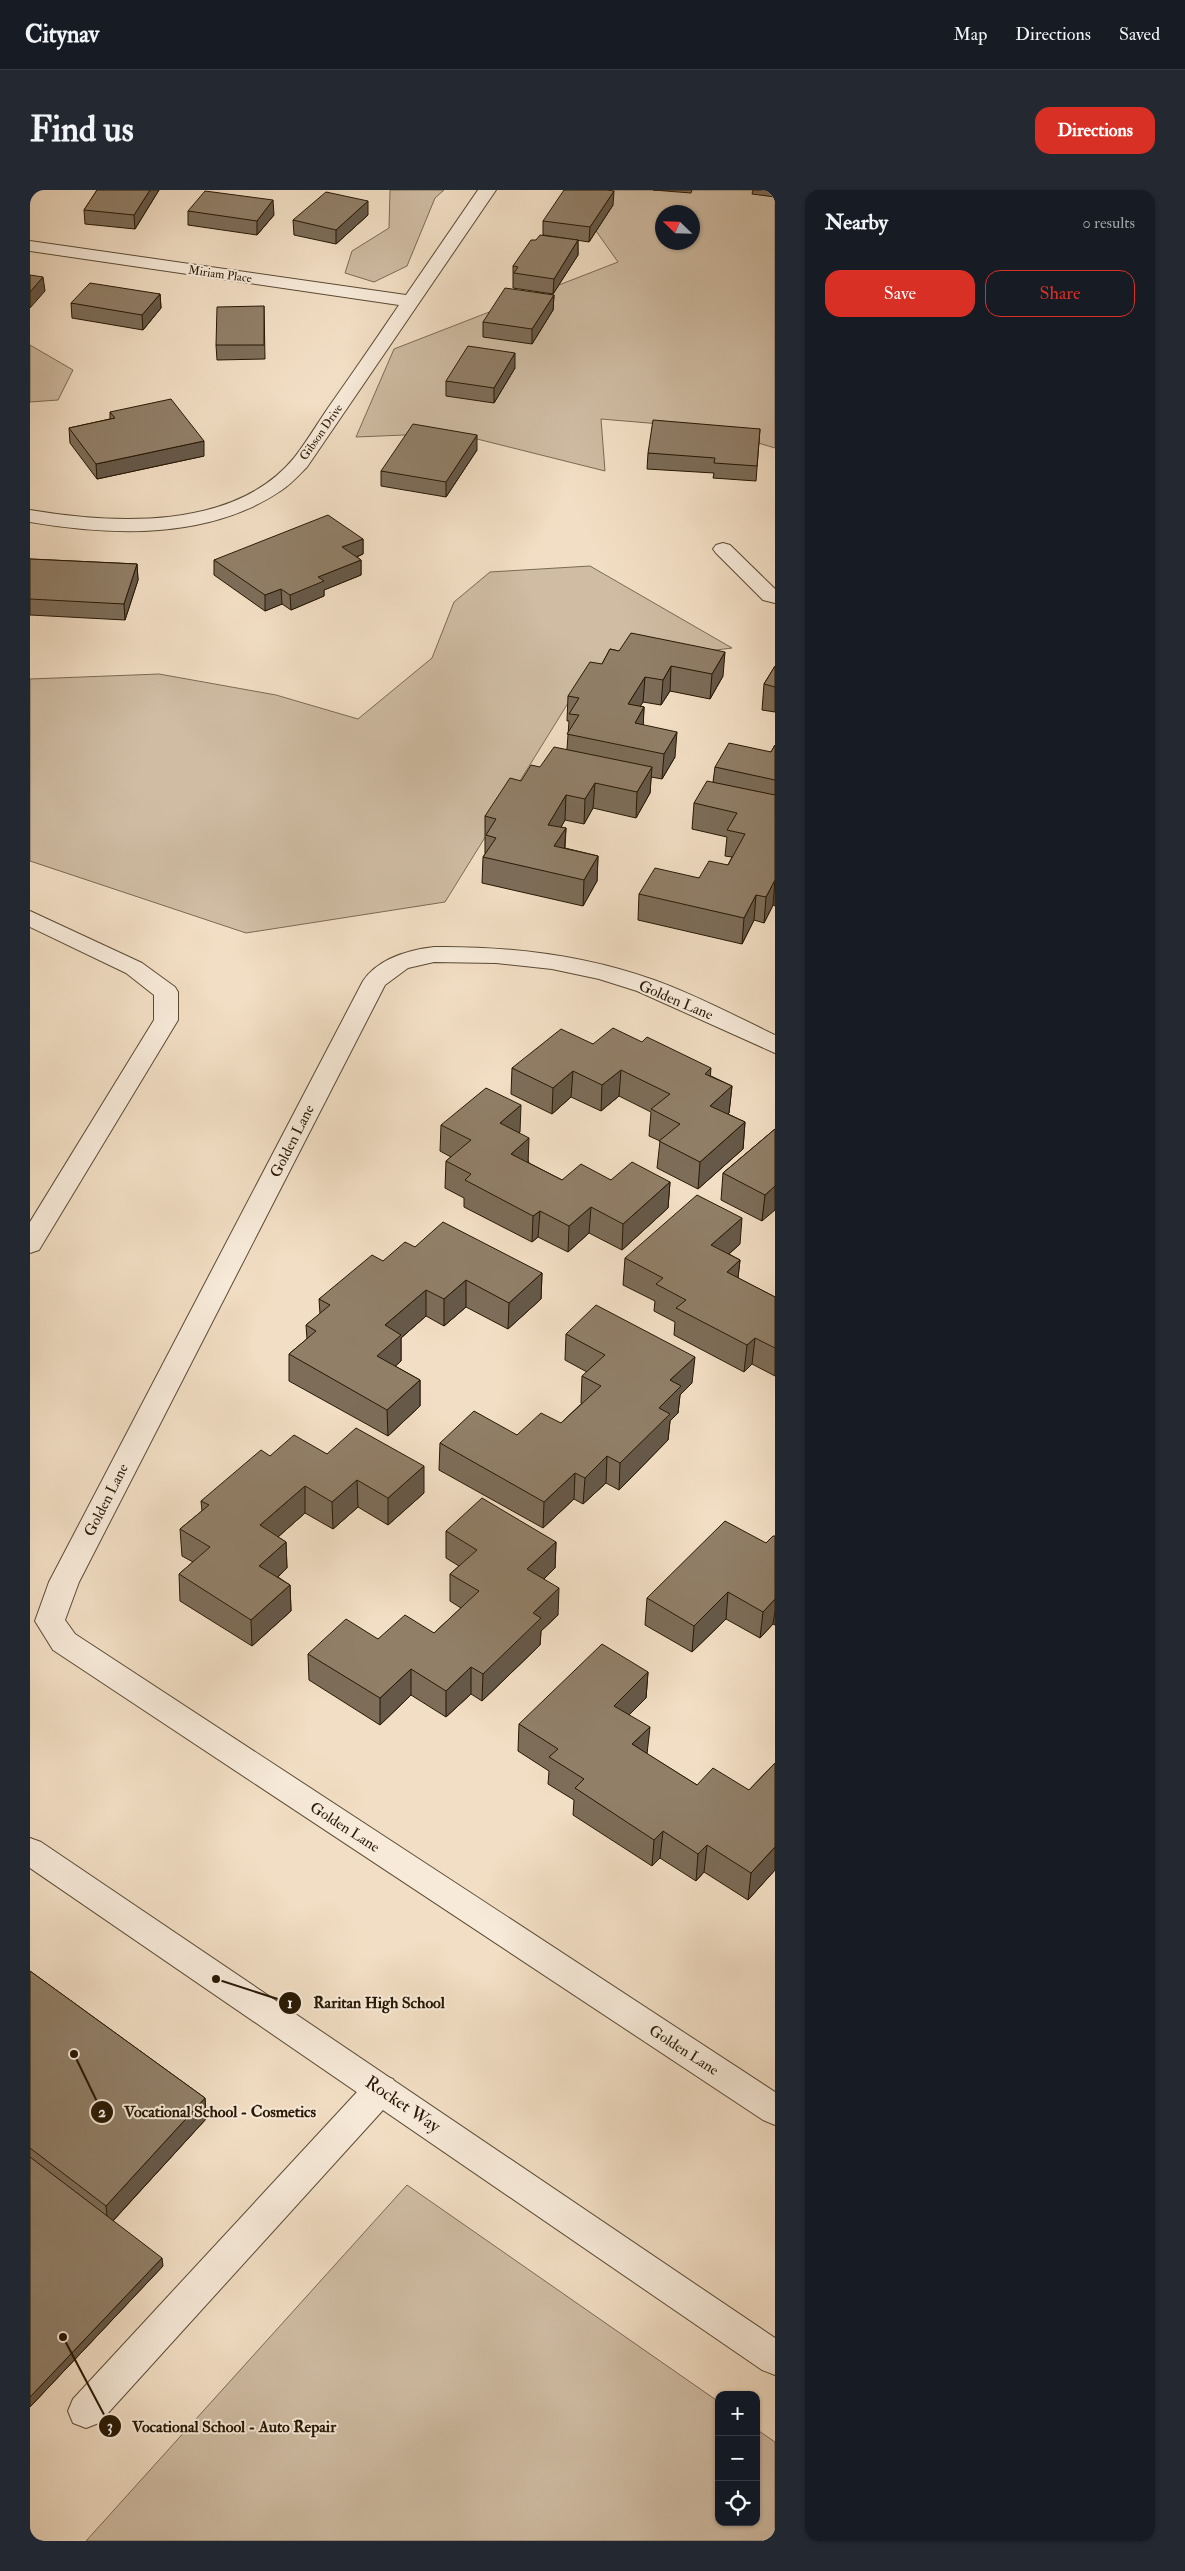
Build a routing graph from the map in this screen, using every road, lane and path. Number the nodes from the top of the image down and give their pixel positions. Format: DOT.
graph roads {
  1 [pos="486,190"];
  2 [pos="30,246"];
  3 [pos="410,301"];
  4 [pos="30,516"];
  5 [pos="723,549"];
  6 [pos="775,598"];
  7 [pos="30,918"];
  8 [pos="775,1045"];
  9 [pos="30,1244"];
  10 [pos="30,1851"];
  11 [pos="381,2089"];
  12 [pos="775,2110"];
  13 [pos="775,2358"];
  14 [pos="86,2411"];
  1 -- 3 [label="street, Gibson Drive"];
  2 -- 3 [label="street, Miriam Place"];
  3 -- 4 [label="street, Gibson Drive"];
  5 -- 6 [label="street"];
  7 -- 9 [label="street"];
  8 -- 12 [label="street, Golden Lane"];
  10 -- 11 [label="street, Rocket Way"];
  11 -- 13 [label="street, Rocket Way"];
  11 -- 14 [label="street"];
}
